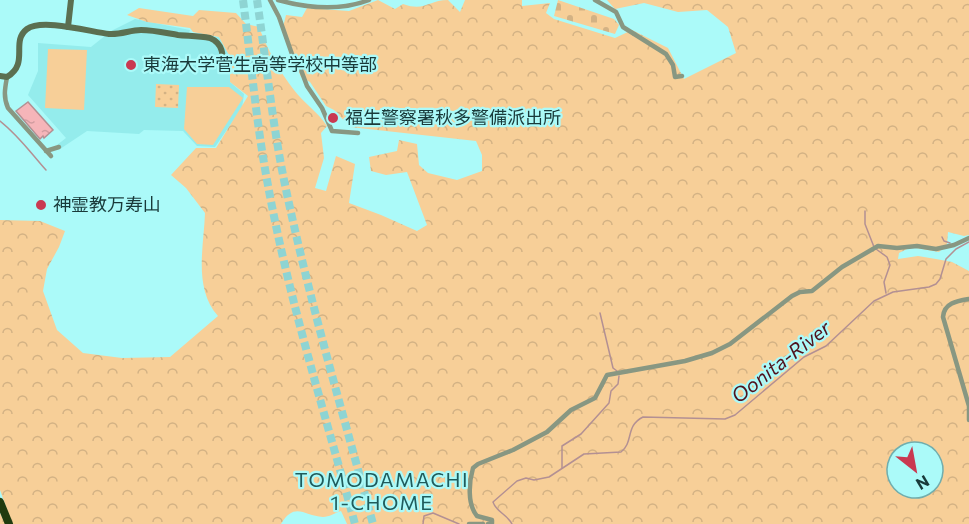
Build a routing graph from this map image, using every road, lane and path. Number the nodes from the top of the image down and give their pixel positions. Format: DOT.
graph roads {
  1 [pos="71,0"];
  2 [pos="270,0"];
  3 [pos="278,0"];
  4 [pos="369,0"];
  5 [pos="595,0"];
  6 [pos="68,27"];
  7 [pos="223,70"];
  8 [pos="3,76"];
  9 [pos="682,76"];
  10 [pos="2,88"];
  11 [pos="358,133"];
  12 [pos="58,147"];
  13 [pos="46,151"];
  14 [pos="51,156"];
  15 [pos="969,238"];
  16 [pos="969,299"];
  17 [pos="969,420"];
  18 [pos="0,502"];
  19 [pos="9,524"];
  20 [pos="470,524"];
  21 [pos="486,524"];
  1 -- 6 [label="street"];
  2 -- 11 [label="street"];
  3 -- 4 [label="street"];
  5 -- 9 [label="street"];
  6 -- 7 [label="street"];
  6 -- 8 [label="street"];
  8 -- 10 [label="street"];
  10 -- 13 [label="street"];
  12 -- 13 [label="street"];
  13 -- 14 [label="street"];
  15 -- 21 [label="street"];
  16 -- 17 [label="street"];
  18 -- 19 [label="highway"];
  20 -- 21 [label="street"];
}
